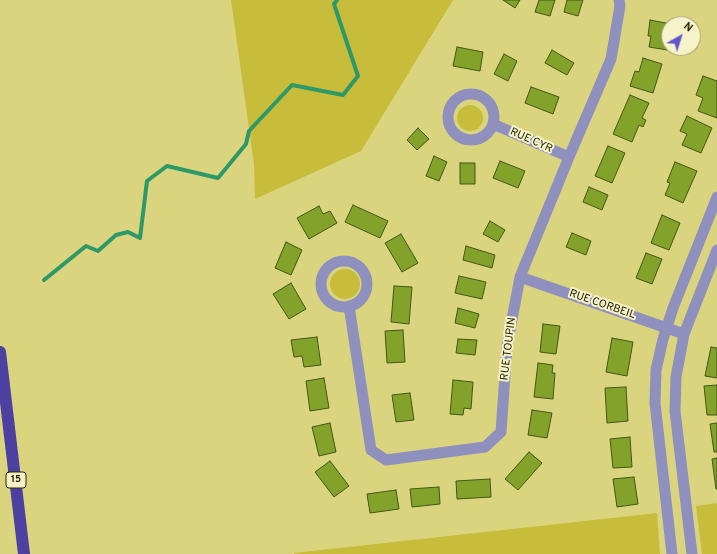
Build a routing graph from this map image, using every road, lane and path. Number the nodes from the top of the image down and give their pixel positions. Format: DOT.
graph roads {
  1 [pos="619,0"];
  2 [pos="493,124"];
  3 [pos="569,157"];
  4 [pos="717,198"];
  5 [pos="717,250"];
  6 [pos="520,277"];
  7 [pos="349,306"];
  8 [pos="666,328"];
  9 [pos="684,334"];
  10 [pos="0,352"];
  11 [pos="24,554"];
  12 [pos="672,554"];
  13 [pos="692,554"];
  1 -- 3 [label="street, RUE TOUPIN"];
  2 -- 2 [label="street"];
  2 -- 3 [label="street, RUE CYR"];
  3 -- 6 [label="street, RUE TOUPIN"];
  4 -- 8 [label="street"];
  5 -- 9 [label="street"];
  6 -- 7 [label="street, RUE TOUPIN"];
  6 -- 8 [label="street, RUE CORBEIL"];
  7 -- 7 [label="street"];
  8 -- 9 [label="street, RUE CORBEIL"];
  8 -- 12 [label="street"];
  9 -- 13 [label="street"];
  10 -- 11 [label="highway, 15"];
}
